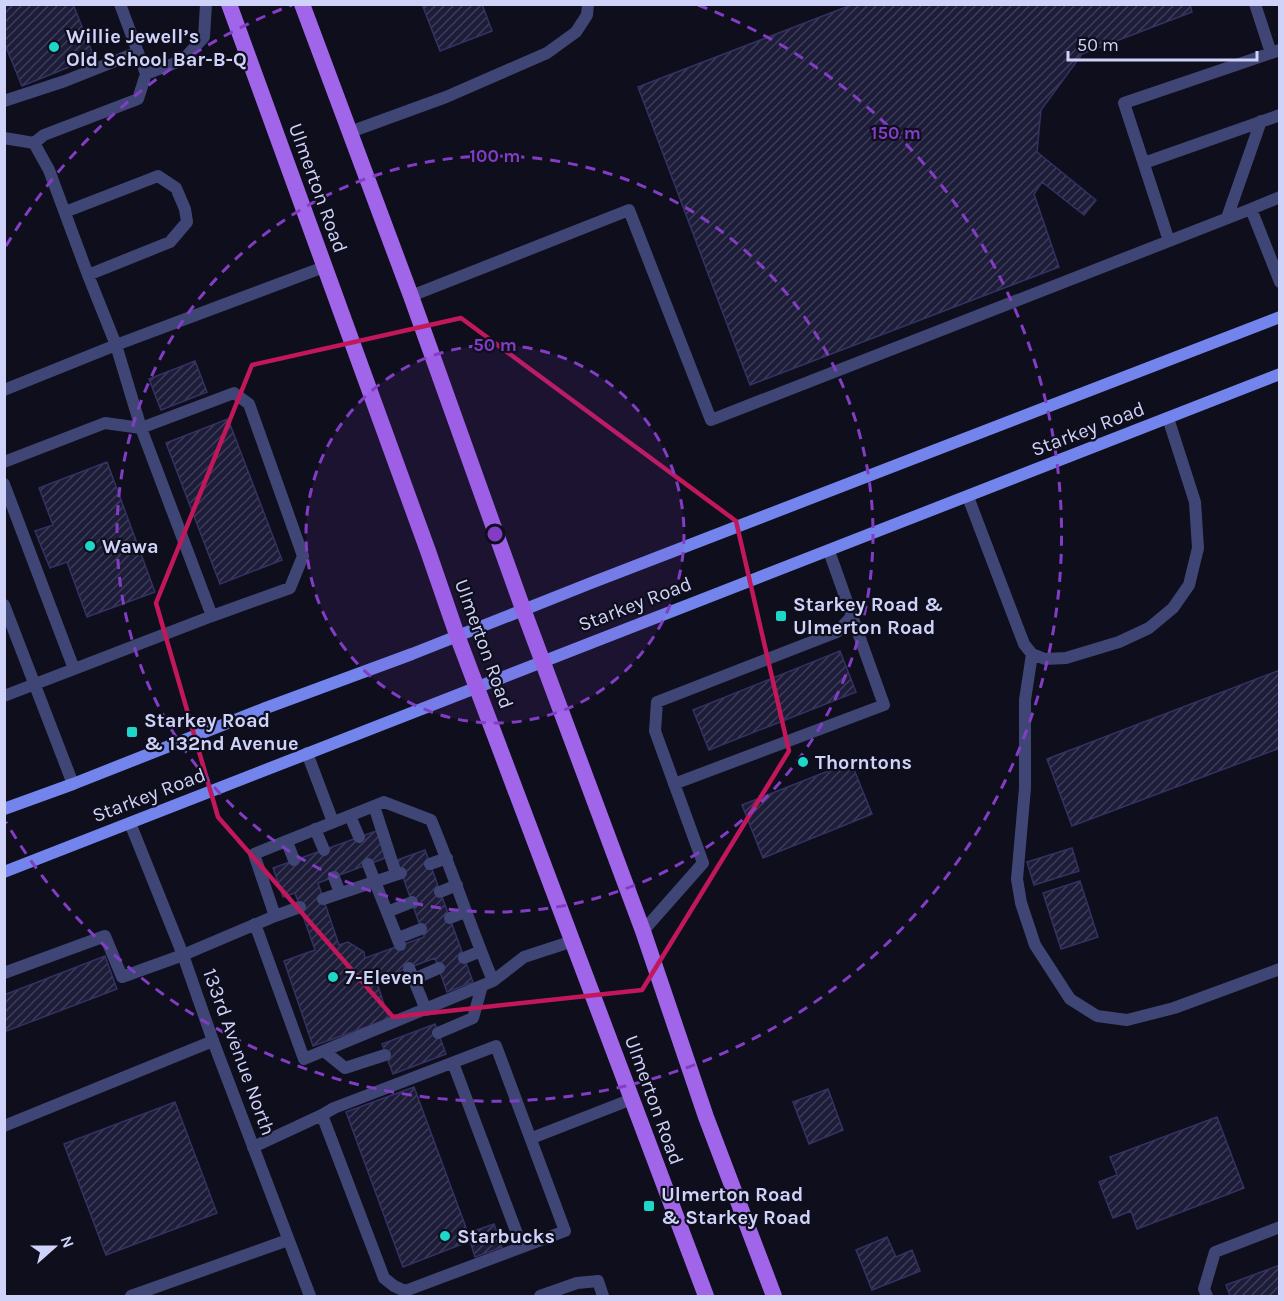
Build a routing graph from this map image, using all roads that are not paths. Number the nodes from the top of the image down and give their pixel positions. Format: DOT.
graph roads {
  1 [pos="120,4"];
  2 [pos="206,4"];
  3 [pos="229,4"];
  4 [pos="302,4"];
  5 [pos="588,4"];
  6 [pos="1254,4"];
  7 [pos="138,52"];
  8 [pos="1275,52"];
  9 [pos="146,74"];
  10 [pos="4,101"];
  11 [pos="1280,115"];
  12 [pos="1261,121"];
  13 [pos="350,132"];
  14 [pos="4,138"];
  15 [pos="34,143"];
  16 [pos="1144,163"];
  17 [pos="1280,186"];
  18 [pos="1277,198"];
  19 [pos="1251,209"];
  20 [pos="65,212"];
  21 [pos="1227,218"];
  22 [pos="1169,241"];
  23 [pos="324,267"];
  24 [pos="88,275"];
  25 [pos="1280,282"];
  26 [pos="411,296"];
  27 [pos="1280,317"];
  28 [pos="116,345"];
  29 [pos="1280,374"];
  30 [pos="4,390"];
  31 [pos="1168,418"];
  32 [pos="141,428"];
  33 [pos="4,462"];
  34 [pos="4,484"];
  35 [pos="968,497"];
  36 [pos="829,551"];
  37 [pos="4,605"];
  38 [pos="524,609"];
  39 [pos="212,616"];
  40 [pos="852,616"];
  41 [pos="457,635"];
  42 [pos="1032,654"];
  43 [pos="543,661"];
  44 [pos="74,669"];
  45 [pos="35,684"];
  46 [pos="478,688"];
  47 [pos="4,696"];
  48 [pos="308,753"];
  49 [pos="72,784"];
  50 [pos="674,784"];
  51 [pos="374,806"];
  52 [pos="4,809"];
  53 [pos="350,816"];
  54 [pos="333,822"];
  55 [pos="130,823"];
  56 [pos="315,829"];
  57 [pos="359,837"];
  58 [pos="287,842"];
  59 [pos="324,850"];
  60 [pos="447,858"];
  61 [pos="294,860"];
  62 [pos="368,864"];
  63 [pos="430,864"];
  64 [pos="4,872"];
  65 [pos="334,877"];
  66 [pos="376,882"];
  67 [pos="457,885"];
  68 [pos="440,892"];
  69 [pos="340,893"];
  70 [pos="323,899"];
  71 [pos="412,902"];
  72 [pos="300,907"];
  73 [pos="387,912"];
  74 [pos="465,912"];
  75 [pos="275,916"];
  76 [pos="450,918"];
  77 [pos="255,924"];
  78 [pos="421,929"];
  79 [pos="643,932"];
  80 [pos="573,941"];
  81 [pos="481,951"];
  82 [pos="183,955"];
  83 [pos="464,958"];
  84 [pos="439,968"];
  85 [pos="1280,969"];
  86 [pos="4,973"];
  87 [pos="488,984"];
  88 [pos="426,1010"];
  89 [pos="438,1033"];
  90 [pos="213,1041"];
  91 [pos="324,1051"];
  92 [pos="385,1055"];
  93 [pos="453,1063"];
  94 [pos="632,1099"];
  95 [pos="322,1115"];
  96 [pos="4,1126"];
  97 [pos="532,1138"];
  98 [pos="253,1147"];
  99 [pos="1280,1227"];
  100 [pos="288,1240"];
  101 [pos="522,1247"];
  102 [pos="131,1296"];
  103 [pos="310,1296"];
  104 [pos="540,1296"];
  105 [pos="603,1296"];
  106 [pos="706,1296"];
  107 [pos="774,1296"];
  108 [pos="1207,1296"];
  1 -- 7 [label="street"];
  2 -- 9 [label="street"];
  3 -- 23 [label="main road, Ulmerton Road"];
  4 -- 13 [label="main road"];
  5 -- 13 [label="street"];
  6 -- 8 [label="street"];
  7 -- 9 [label="street"];
  7 -- 10 [label="street"];
  8 -- 16 [label="street"];
  9 -- 15 [label="street"];
  11 -- 12 [label="street"];
  12 -- 16 [label="street"];
  12 -- 21 [label="street"];
  13 -- 26 [label="main road"];
  14 -- 15 [label="street"];
  15 -- 20 [label="street"];
  16 -- 22 [label="street"];
  17 -- 18 [label="street"];
  18 -- 19 [label="street"];
  19 -- 21 [label="street"];
  19 -- 25 [label="street"];
  20 -- 24 [label="street"];
  20 -- 24 [label="street"];
  21 -- 22 [label="street"];
  22 -- 26 [label="street"];
  23 -- 28 [label="street"];
  23 -- 41 [label="main road, Ulmerton Road"];
  24 -- 28 [label="street"];
  26 -- 38 [label="main road"];
  27 -- 38 [label="main road, Starkey Road"];
  28 -- 30 [label="street"];
  28 -- 32 [label="street"];
  29 -- 31 [label="main road, Starkey Road"];
  31 -- 35 [label="main road, Starkey Road"];
  31 -- 42 [label="street"];
  32 -- 33 [label="street"];
  32 -- 39 [label="street"];
  32 -- 39 [label="street"];
  34 -- 44 [label="street"];
  35 -- 36 [label="main road, Starkey Road"];
  35 -- 42 [label="street"];
  36 -- 40 [label="street"];
  36 -- 43 [label="main road, Starkey Road"];
  37 -- 45 [label="street"];
  38 -- 41 [label="main road, Starkey Road"];
  38 -- 43 [label="main road"];
  39 -- 44 [label="street"];
  40 -- 50 [label="street"];
  40 -- 50 [label="street"];
  41 -- 46 [label="main road, Ulmerton Road"];
  41 -- 49 [label="main road, Starkey Road"];
  42 -- 85 [label="street"];
  43 -- 46 [label="main road, Starkey Road"];
  43 -- 79 [label="main road"];
  44 -- 45 [label="street"];
  45 -- 47 [label="street"];
  45 -- 49 [label="street"];
  46 -- 48 [label="main road, Starkey Road"];
  46 -- 80 [label="main road, Ulmerton Road"];
  48 -- 54 [label="street"];
  48 -- 55 [label="main road, Starkey Road"];
  49 -- 52 [label="main road, Starkey Road"];
  50 -- 79 [label="street"];
  51 -- 53 [label="street"];
  51 -- 60 [label="street"];
  51 -- 66 [label="street"];
  53 -- 54 [label="street"];
  53 -- 57 [label="street"];
  54 -- 56 [label="street"];
  55 -- 64 [label="main road, Starkey Road"];
  55 -- 82 [label="street, 133rd Avenue North"];
  56 -- 58 [label="street"];
  56 -- 59 [label="street"];
  58 -- 61 [label="street"];
  58 -- 75 [label="street"];
  60 -- 63 [label="street"];
  60 -- 67 [label="street"];
  62 -- 66 [label="street"];
  65 -- 69 [label="street"];
  66 -- 69 [label="street"];
  66 -- 73 [label="street"];
  67 -- 68 [label="street"];
  67 -- 74 [label="street"];
  69 -- 70 [label="street"];
  71 -- 73 [label="street"];
  72 -- 75 [label="street"];
  73 -- 78 [label="street"];
  74 -- 76 [label="street"];
  74 -- 81 [label="street"];
  75 -- 77 [label="street"];
  77 -- 82 [label="street"];
  77 -- 91 [label="street"];
  79 -- 107 [label="main road"];
  80 -- 87 [label="street"];
  80 -- 94 [label="main road, Ulmerton Road"];
  81 -- 83 [label="street"];
  81 -- 87 [label="street"];
  82 -- 86 [label="street"];
  82 -- 90 [label="street, 133rd Avenue North"];
  84 -- 88 [label="street"];
  87 -- 88 [label="street"];
  87 -- 89 [label="street"];
  88 -- 91 [label="street"];
  90 -- 96 [label="street"];
  90 -- 98 [label="street, 133rd Avenue North"];
  91 -- 92 [label="street"];
  93 -- 95 [label="street"];
  93 -- 97 [label="street"];
  93 -- 101 [label="street"];
  94 -- 97 [label="street"];
  94 -- 106 [label="main road, Ulmerton Road"];
  95 -- 98 [label="street"];
  95 -- 101 [label="street"];
  97 -- 101 [label="street"];
  98 -- 100 [label="street, 133rd Avenue North"];
  99 -- 108 [label="street"];
  100 -- 102 [label="street"];
  100 -- 103 [label="street, 133rd Avenue North"];
  104 -- 105 [label="street"];
}
